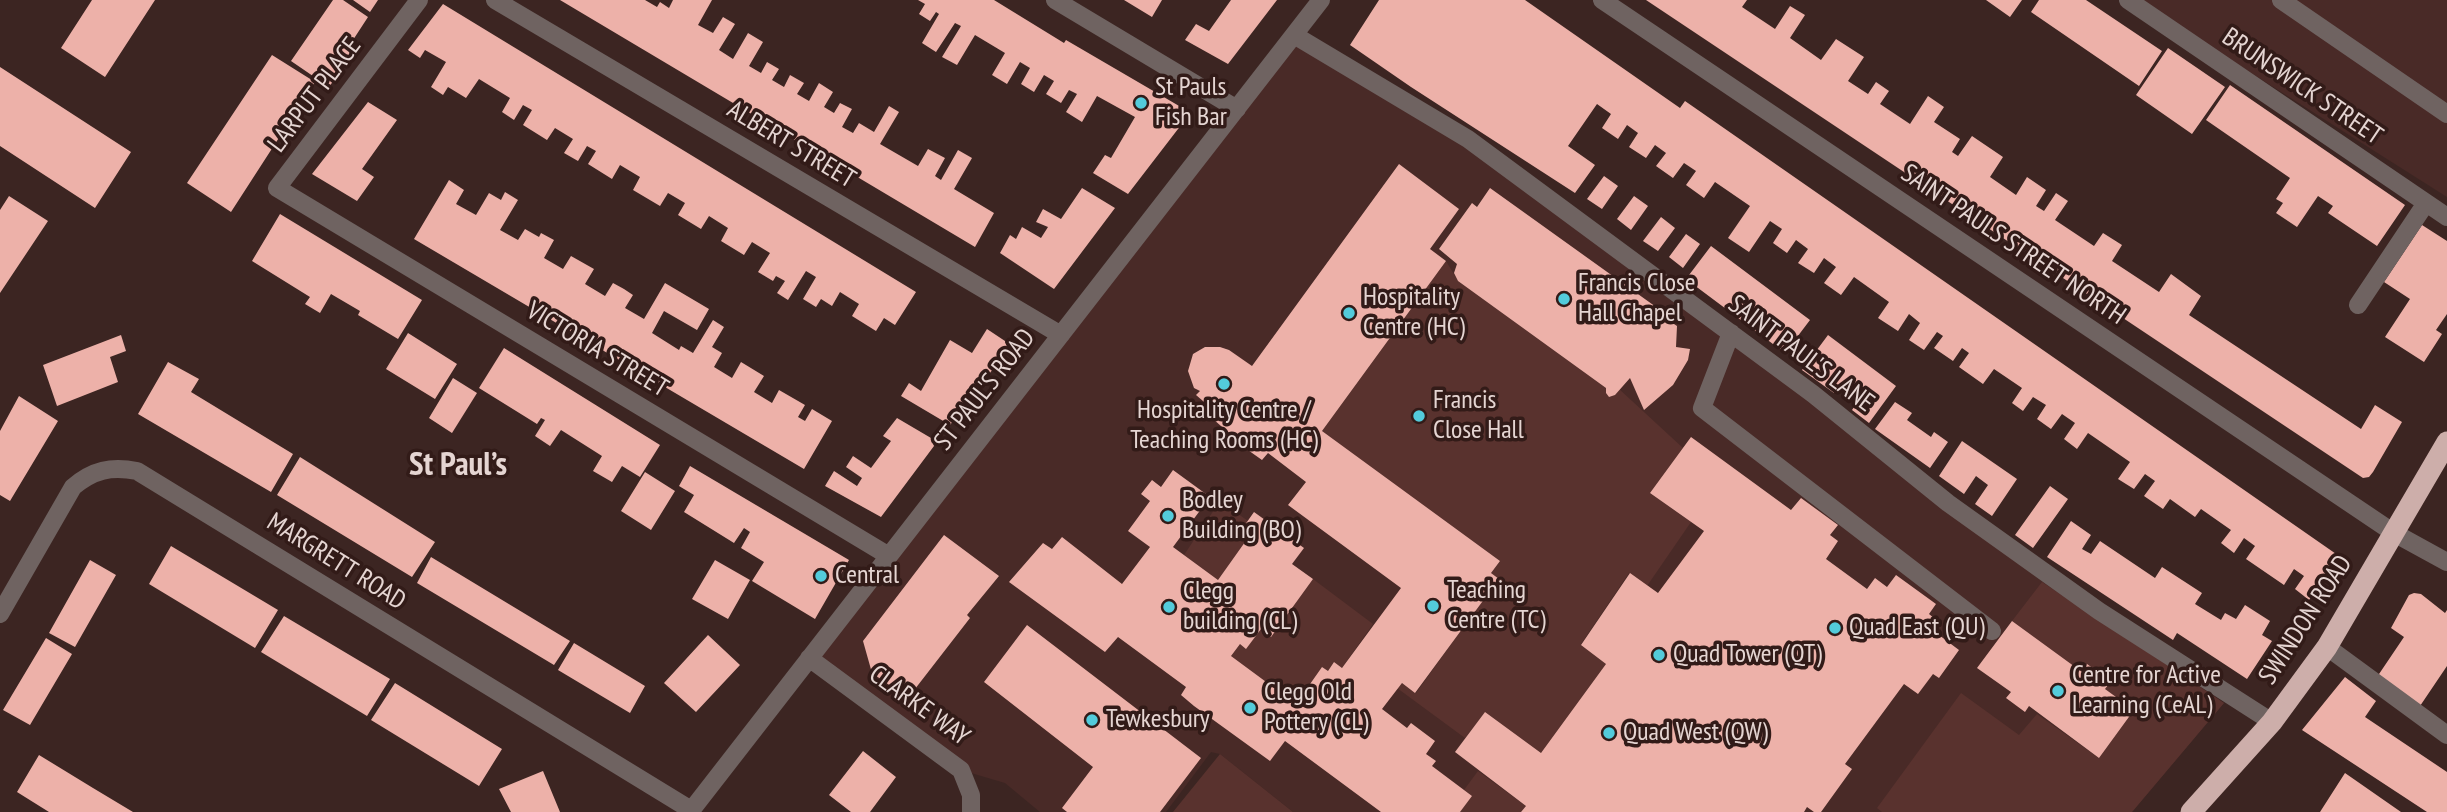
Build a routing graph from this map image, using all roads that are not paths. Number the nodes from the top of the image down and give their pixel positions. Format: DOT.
graph roads {
  1 [pos="419,0"];
  2 [pos="495,0"];
  3 [pos="1055,0"];
  4 [pos="1321,0"];
  5 [pos="1602,0"];
  6 [pos="2128,0"];
  7 [pos="2281,0"];
  8 [pos="1294,35"];
  9 [pos="1237,109"];
  10 [pos="2447,114"];
  11 [pos="277,188"];
  12 [pos="2426,203"];
  13 [pos="2447,217"];
  14 [pos="2358,305"];
  15 [pos="1731,333"];
  16 [pos="1061,335"];
  17 [pos="2447,442"];
  18 [pos="2394,533"];
  19 [pos="889,556"];
  20 [pos="2447,562"];
  21 [pos="0,614"];
  22 [pos="1992,631"];
  23 [pos="2327,647"];
  24 [pos="810,658"];
  25 [pos="2272,722"];
  26 [pos="2447,735"];
  27 [pos="691,811"];
  28 [pos="971,812"];
  29 [pos="2191,812"];
  1 -- 11 [label="street, LARPUT PLACE"];
  2 -- 16 [label="street, ALBERT STREET"];
  3 -- 9 [label="street"];
  4 -- 8 [label="street, ST PAUL'S ROAD"];
  5 -- 18 [label="street, SAINT PAULS STREET NORTH"];
  6 -- 12 [label="street, BRUNSWICK STREET"];
  7 -- 10 [label="street"];
  8 -- 9 [label="street, ST PAUL'S ROAD"];
  8 -- 15 [label="street, SAINT PAUL'S LANE"];
  9 -- 16 [label="street, ST PAUL'S ROAD"];
  11 -- 19 [label="street, VICTORIA STREET"];
  12 -- 13 [label="street, BRUNSWICK STREET"];
  12 -- 14 [label="street"];
  15 -- 22 [label="street"];
  15 -- 25 [label="street, SAINT PAUL'S LANE"];
  16 -- 19 [label="street, ST PAUL'S ROAD"];
  17 -- 18 [label="highway, SWINDON ROAD"];
  18 -- 20 [label="street, SAINT PAULS STREET NORTH"];
  18 -- 23 [label="highway, SWINDON ROAD"];
  19 -- 24 [label="street, ST PAUL'S ROAD"];
  21 -- 27 [label="street, MARGRETT ROAD"];
  23 -- 25 [label="highway, SWINDON ROAD"];
  23 -- 26 [label="street"];
  24 -- 27 [label="street, ST PAUL'S ROAD"];
  24 -- 28 [label="street, CLARKE WAY"];
  25 -- 29 [label="highway, SWINDON ROAD"];
}
